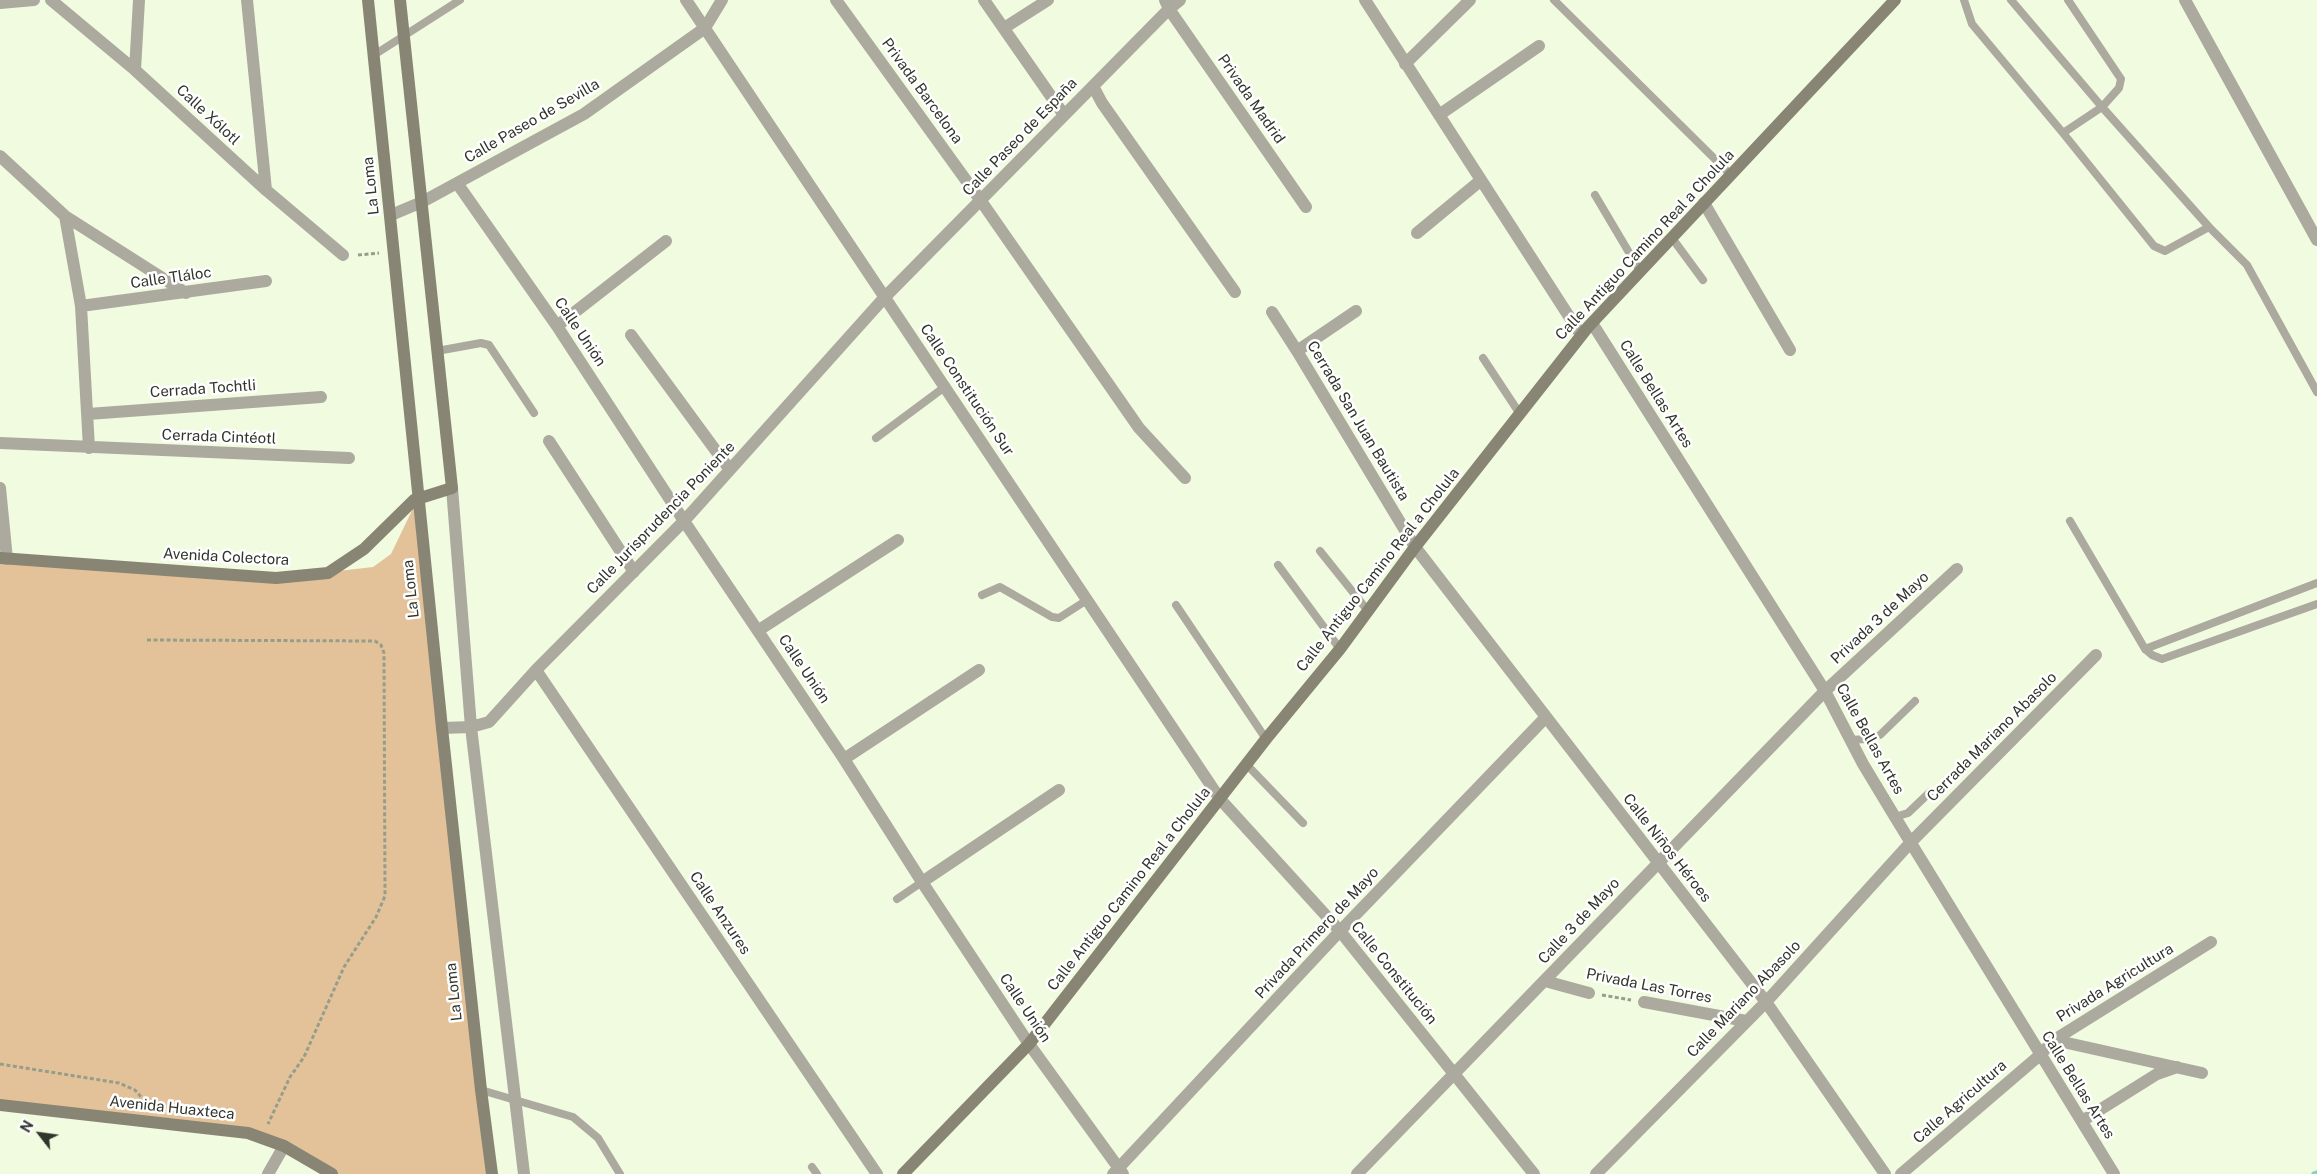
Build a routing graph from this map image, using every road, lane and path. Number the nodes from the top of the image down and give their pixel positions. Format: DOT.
graph roads {
  1 [pos="34,0"];
  2 [pos="51,0"];
  3 [pos="139,0"];
  4 [pos="247,0"];
  5 [pos="368,0"];
  6 [pos="400,0"];
  7 [pos="460,0"];
  8 [pos="686,0"];
  9 [pos="722,0"];
  10 [pos="836,0"];
  11 [pos="984,0"];
  12 [pos="1048,0"];
  13 [pos="1180,0"];
  14 [pos="1365,0"];
  15 [pos="1470,0"];
  16 [pos="1554,0"];
  17 [pos="1964,0"];
  18 [pos="2011,0"];
  19 [pos="2068,0"];
  20 [pos="2185,0"];
  21 [pos="1889,2"];
  22 [pos="0,3"];
  23 [pos="1167,5"];
  24 [pos="705,28"];
  25 [pos="1004,28"];
  26 [pos="404,37"];
  27 [pos="1539,46"];
  28 [pos="374,56"];
  29 [pos="1405,64"];
  30 [pos="135,70"];
  31 [pos="1093,86"];
  32 [pos="2102,107"];
  33 [pos="1064,115"];
  34 [pos="1439,115"];
  35 [pos="2064,133"];
  36 [pos="0,156"];
  37 [pos="1730,175"];
  38 [pos="1480,181"];
  39 [pos="457,183"];
  40 [pos="266,190"];
  41 [pos="1595,195"];
  42 [pos="981,201"];
  43 [pos="422,202"];
  44 [pos="1704,203"];
  45 [pos="1306,207"];
  46 [pos="391,215"];
  47 [pos="65,216"];
  48 [pos="2209,227"];
  49 [pos="1417,234"];
  50 [pos="1672,238"];
  51 [pos="2317,240"];
  52 [pos="666,241"];
  53 [pos="394,252"];
  54 [pos="342,255"];
  55 [pos="1640,271"];
  56 [pos="1703,280"];
  57 [pos="266,281"];
  58 [pos="1235,292"];
  59 [pos="186,293"];
  60 [pos="884,298"];
  61 [pos="81,306"];
  62 [pos="1356,311"];
  63 [pos="1272,312"];
  64 [pos="1592,322"];
  65 [pos="557,326"];
  66 [pos="631,335"];
  67 [pos="1581,335"];
  68 [pos="1790,350"];
  69 [pos="437,351"];
  70 [pos="1297,351"];
  71 [pos="1483,358"];
  72 [pos="946,386"];
  73 [pos="2317,392"];
  74 [pos="321,397"];
  75 [pos="534,413"];
  76 [pos="88,414"];
  77 [pos="1520,414"];
  78 [pos="876,438"];
  79 [pos="549,441"];
  80 [pos="0,443"];
  81 [pos="89,448"];
  82 [pos="349,458"];
  83 [pos="730,470"];
  84 [pos="1186,478"];
  85 [pos="0,488"];
  86 [pos="452,488"];
  87 [pos="418,498"];
  88 [pos="684,520"];
  89 [pos="2070,521"];
  90 [pos="898,540"];
  91 [pos="1415,547"];
  92 [pos="1320,551"];
  93 [pos="4,558"];
  94 [pos="1278,565"];
  95 [pos="1957,569"];
  96 [pos="634,572"];
  97 [pos="2317,584"];
  98 [pos="982,596"];
  99 [pos="1087,600"];
  100 [pos="2317,604"];
  101 [pos="1176,605"];
  102 [pos="1368,611"];
  103 [pos="759,630"];
  104 [pos="147,640"];
  105 [pos="1340,649"];
  106 [pos="2145,649"];
  107 [pos="2096,655"];
  108 [pos="536,670"];
  109 [pos="979,670"];
  110 [pos="1825,691"];
  111 [pos="1915,701"];
  112 [pos="1546,716"];
  113 [pos="471,727"];
  114 [pos="442,728"];
  115 [pos="1266,739"];
  116 [pos="1851,740"];
  117 [pos="844,759"];
  118 [pos="1247,765"];
  119 [pos="1059,790"];
  120 [pos="1930,792"];
  121 [pos="1220,799"];
  122 [pos="1895,817"];
  123 [pos="1303,823"];
  124 [pos="1910,842"];
  125 [pos="1657,862"];
  126 [pos="922,882"];
  127 [pos="897,899"];
  128 [pos="1340,931"];
  129 [pos="2210,942"];
  130 [pos="1545,981"];
  131 [pos="1589,993"];
  132 [pos="1644,1002"];
  133 [pos="1766,1002"];
  134 [pos="1746,1021"];
  135 [pos="2054,1040"];
  136 [pos="1029,1044"];
  137 [pos="2040,1055"];
  138 [pos="0,1064"];
  139 [pos="2178,1067"];
  140 [pos="2202,1073"];
  141 [pos="1455,1075"];
  142 [pos="481,1090"];
  143 [pos="515,1099"];
  144 [pos="0,1105"];
  145 [pos="2082,1121"];
  146 [pos="144,1122"];
  147 [pos="262,1138"];
  148 [pos="284,1146"];
  149 [pos="1118,1172"];
  150 [pos="268,1174"];
  151 [pos="332,1174"];
  152 [pos="492,1174"];
  153 [pos="524,1174"];
  154 [pos="620,1174"];
  155 [pos="877,1174"];
  156 [pos="903,1174"];
  157 [pos="1357,1174"];
  158 [pos="1534,1174"];
  159 [pos="1596,1174"];
  160 [pos="1884,1174"];
  161 [pos="1901,1174"];
  162 [pos="2114,1174"];
  1 -- 22 [label="street"];
  2 -- 30 [label="street, Calle Xólotl"];
  3 -- 30 [label="street"];
  4 -- 40 [label="street"];
  5 -- 28 [label="street, La Loma"];
  6 -- 26 [label="street"];
  7 -- 26 [label="lane"];
  8 -- 24 [label="street, Calle Constitución Sur"];
  9 -- 24 [label="street, Calle Paseo de Sevilla"];
  10 -- 42 [label="street, Privada Barcelona"];
  11 -- 25 [label="street"];
  12 -- 25 [label="street"];
  13 -- 23 [label="street, Calle Paseo de España"];
  14 -- 29 [label="street"];
  15 -- 29 [label="street"];
  16 -- 37 [label="lane"];
  17 -- 35 [label="lane"];
  18 -- 32 [label="lane"];
  19 -- 32 [label="lane"];
  20 -- 51 [label="street"];
  21 -- 37 [label="street, Calle Antiguo Camino Real a Cholula"];
  23 -- 31 [label="street, Calle Paseo de España"];
  23 -- 45 [label="street, Privada Madrid"];
  24 -- 39 [label="street, Calle Paseo de Sevilla"];
  24 -- 60 [label="street, Calle Constitución Sur"];
  25 -- 33 [label="street"];
  26 -- 28 [label="lane"];
  26 -- 43 [label="street"];
  27 -- 34 [label="street"];
  28 -- 46 [label="street, La Loma"];
  29 -- 34 [label="street"];
  30 -- 40 [label="street, Calle Xólotl"];
  31 -- 33 [label="street, Calle Paseo de España"];
  31 -- 58 [label="street"];
  32 -- 35 [label="lane"];
  32 -- 48 [label="lane"];
  33 -- 42 [label="street, Calle Paseo de España"];
  34 -- 38 [label="street"];
  35 -- 48 [label="lane"];
  36 -- 47 [label="street"];
  37 -- 44 [label="street, Calle Antiguo Camino Real a Cholula"];
  38 -- 49 [label="street"];
  38 -- 67 [label="street"];
  39 -- 43 [label="street, Calle Paseo de Sevilla"];
  39 -- 65 [label="street, Calle Unión"];
  40 -- 54 [label="street, Calle Xólotl"];
  41 -- 55 [label="lane"];
  42 -- 60 [label="street, Calle Paseo de España"];
  42 -- 84 [label="street, Privada Barcelona"];
  43 -- 46 [label="street, Calle Paseo de Sevilla"];
  43 -- 69 [label="street"];
  44 -- 50 [label="street, Calle Antiguo Camino Real a Cholula"];
  44 -- 68 [label="street"];
  46 -- 53 [label="street, La Loma"];
  47 -- 59 [label="street"];
  47 -- 61 [label="street"];
  48 -- 73 [label="lane"];
  50 -- 55 [label="street, Calle Antiguo Camino Real a Cholula"];
  50 -- 56 [label="lane"];
  52 -- 65 [label="street"];
  53 -- 54 [label="path"];
  53 -- 87 [label="street, La Loma"];
  55 -- 64 [label="street, Calle Antiguo Camino Real a Cholula"];
  57 -- 59 [label="street, Calle Tláloc"];
  59 -- 61 [label="street, Calle Tláloc"];
  60 -- 72 [label="street, Calle Constitución Sur"];
  60 -- 83 [label="street, Calle Jurisprudencia Poniente"];
  61 -- 76 [label="street"];
  62 -- 70 [label="street"];
  63 -- 70 [label="street, Cerrada San Juan Bautista"];
  64 -- 67 [label="street, Calle Antiguo Camino Real a Cholula"];
  64 -- 110 [label="street, Calle Bellas Artes"];
  65 -- 88 [label="street, Calle Unión"];
  66 -- 83 [label="street"];
  67 -- 77 [label="street, Calle Antiguo Camino Real a Cholula"];
  69 -- 75 [label="lane"];
  69 -- 86 [label="street"];
  70 -- 91 [label="street, Cerrada San Juan Bautista"];
  71 -- 77 [label="lane"];
  72 -- 78 [label="lane"];
  72 -- 99 [label="street, Calle Constitución Sur"];
  74 -- 76 [label="street, Cerrada Tochtli"];
  76 -- 81 [label="street"];
  77 -- 91 [label="street, Calle Antiguo Camino Real a Cholula"];
  79 -- 96 [label="street"];
  80 -- 81 [label="street, Cerrada Cintéotl"];
  81 -- 82 [label="street, Cerrada Cintéotl"];
  83 -- 88 [label="street, Calle Jurisprudencia Poniente"];
  85 -- 93 [label="street"];
  86 -- 87 [label="street, Avenida Colectora"];
  86 -- 113 [label="street"];
  87 -- 93 [label="street, Avenida Colectora"];
  87 -- 114 [label="street, La Loma"];
  88 -- 96 [label="street, Calle Jurisprudencia Poniente"];
  88 -- 103 [label="street, Calle Unión"];
  89 -- 106 [label="lane"];
  90 -- 103 [label="street"];
  91 -- 102 [label="street, Calle Antiguo Camino Real a Cholula"];
  91 -- 112 [label="street, Calle Niños Héroes"];
  92 -- 102 [label="lane"];
  94 -- 105 [label="lane"];
  95 -- 110 [label="street, Privada 3 de Mayo"];
  96 -- 108 [label="street, Calle Jurisprudencia Poniente"];
  97 -- 106 [label="lane"];
  98 -- 99 [label="lane"];
  99 -- 121 [label="street, Calle Constitución Sur"];
  100 -- 106 [label="lane"];
  101 -- 115 [label="lane"];
  102 -- 105 [label="street, Calle Antiguo Camino Real a Cholula"];
  103 -- 117 [label="street, Calle Unión"];
  104 -- 147 [label="path"];
  105 -- 115 [label="street, Calle Antiguo Camino Real a Cholula"];
  107 -- 124 [label="street, Cerrada Mariano Abasolo"];
  108 -- 113 [label="street, Calle Jurisprudencia Poniente"];
  108 -- 155 [label="street, Calle Anzures"];
  109 -- 117 [label="street"];
  110 -- 116 [label="street, Calle Bellas Artes"];
  110 -- 125 [label="street, Calle 3 de Mayo"];
  111 -- 116 [label="lane"];
  112 -- 125 [label="street, Calle Niños Héroes"];
  112 -- 128 [label="street, Privada Primero de Mayo"];
  113 -- 114 [label="street, Calle Jurisprudencia Poniente"];
  113 -- 143 [label="street"];
  114 -- 142 [label="street, La Loma"];
  115 -- 118 [label="street, Calle Antiguo Camino Real a Cholula"];
  116 -- 122 [label="street, Calle Bellas Artes"];
  117 -- 126 [label="street, Calle Unión"];
  118 -- 121 [label="street, Calle Antiguo Camino Real a Cholula"];
  118 -- 123 [label="lane"];
  119 -- 126 [label="street"];
  120 -- 122 [label="lane"];
  121 -- 128 [label="street, Calle Constitución"];
  121 -- 136 [label="street, Calle Antiguo Camino Real a Cholula"];
  122 -- 124 [label="street, Calle Bellas Artes"];
  124 -- 133 [label="street, Calle Mariano Abasolo"];
  124 -- 137 [label="street, Calle Bellas Artes"];
  125 -- 130 [label="street, Calle 3 de Mayo"];
  125 -- 133 [label="street, Calle Niños Héroes"];
  126 -- 127 [label="lane"];
  126 -- 136 [label="street, Calle Unión"];
  128 -- 141 [label="street, Calle Constitución"];
  128 -- 149 [label="street, Privada Primero de Mayo"];
  129 -- 135 [label="street, Privada Agricultura"];
  130 -- 131 [label="street, Privada Las Torres"];
  130 -- 141 [label="street, Calle 3 de Mayo"];
  131 -- 132 [label="path, Privada Las Torres"];
  132 -- 134 [label="street, Privada Las Torres"];
  133 -- 134 [label="street, Calle Mariano Abasolo"];
  133 -- 160 [label="street, Calle Niños Héroes"];
  134 -- 159 [label="street, Calle Mariano Abasolo"];
  135 -- 137 [label="street, Privada Agricultura"];
  135 -- 139 [label="street"];
  136 -- 149 [label="street, Calle Unión"];
  136 -- 156 [label="street, Calle Antiguo Camino Real a Cholula"];
  137 -- 145 [label="street, Calle Bellas Artes"];
  137 -- 161 [label="street, Calle Agricultura"];
  138 -- 146 [label="path"];
  139 -- 140 [label="street"];
  139 -- 145 [label="street"];
  141 -- 157 [label="street, Calle 3 de Mayo"];
  141 -- 158 [label="street, Calle Constitución"];
  142 -- 143 [label="lane"];
  142 -- 152 [label="street, La Loma"];
  143 -- 153 [label="street"];
  143 -- 154 [label="lane"];
  144 -- 146 [label="street, Avenida Huaxteca"];
  145 -- 162 [label="street, Calle Bellas Artes"];
  146 -- 147 [label="street, Avenida Huaxteca"];
  147 -- 148 [label="street, Avenida Huaxteca"];
  148 -- 150 [label="street"];
  148 -- 151 [label="street, Avenida Huaxteca"];
}
